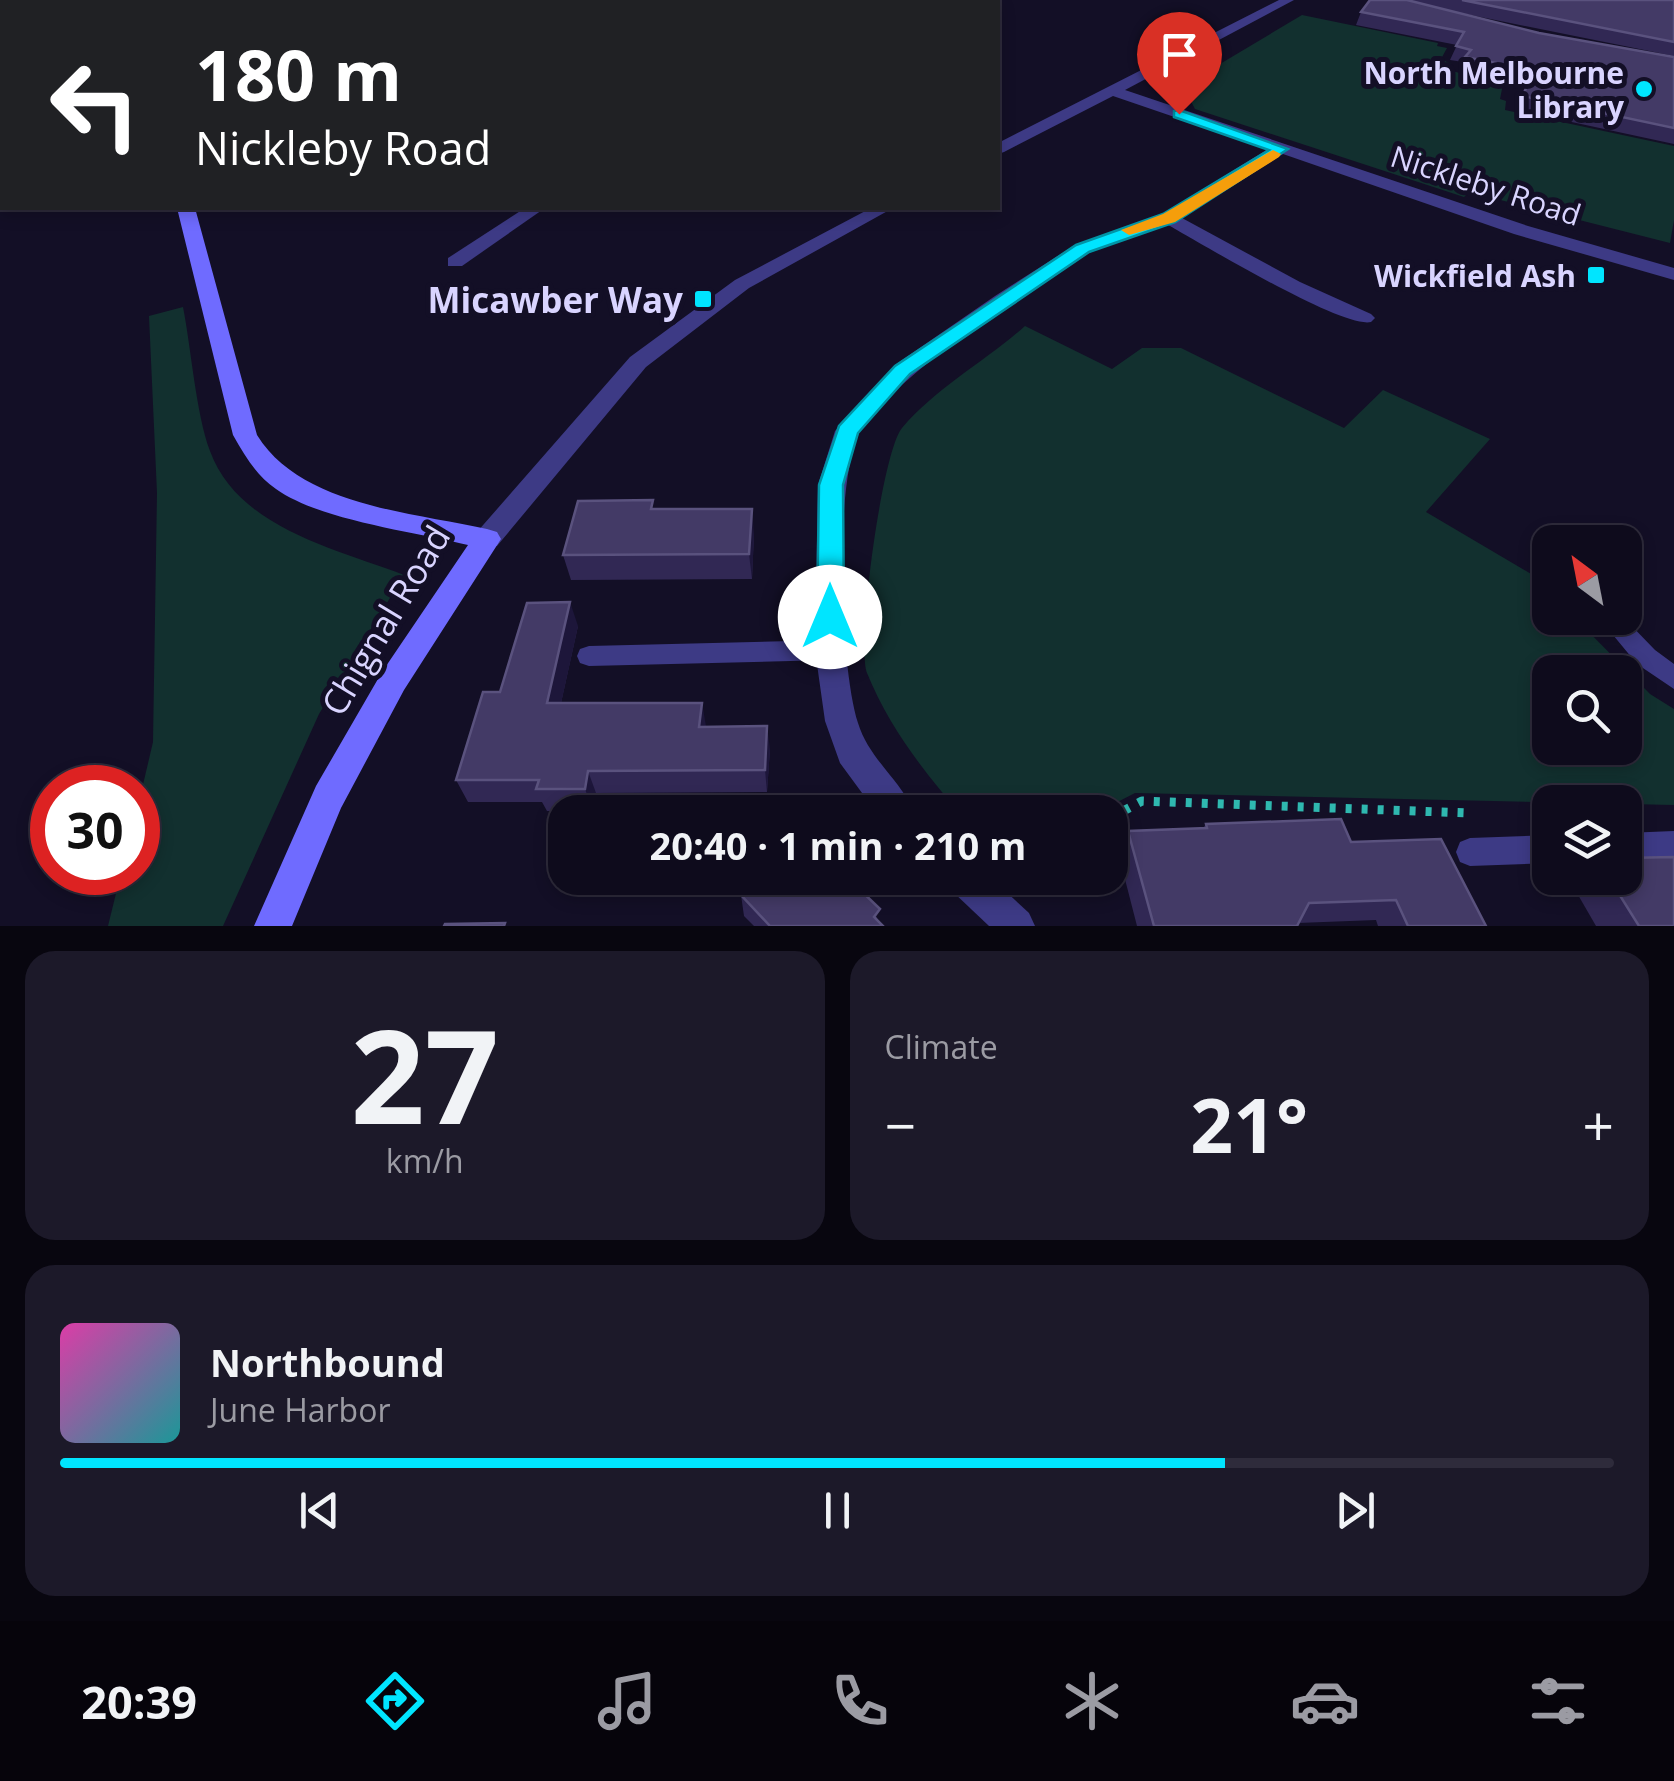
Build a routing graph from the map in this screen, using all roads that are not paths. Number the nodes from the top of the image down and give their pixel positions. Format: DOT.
graph roads {
  1 [pos="1288,0"];
  2 [pos="1111,90"];
  3 [pos="1000,147"];
  4 [pos="1280,149"];
  5 [pos="187,210"];
  6 [pos="533,210"];
  7 [pos="880,210"];
  8 [pos="1169,218"];
  9 [pos="455,262"];
  10 [pos="1674,274"];
  11 [pos="1364,318"];
  12 [pos="488,539"];
  13 [pos="1626,635"];
  14 [pos="830,650"];
  15 [pos="589,656"];
  16 [pos="1674,678"];
  17 [pos="883,795"];
  18 [pos="1674,845"];
  19 [pos="1642,846"];
  20 [pos="1532,850"];
  21 [pos="1470,852"];
  22 [pos="983,895"];
  23 [pos="273,926"];
  24 [pos="1016,926"];
  1 -- 2 [label="street"];
  2 -- 3 [label="street"];
  2 -- 4 [label="street, Nickleby Road"];
  4 -- 8 [label="street"];
  4 -- 10 [label="street, Nickleby Road"];
  5 -- 12 [label="street, Chignal Road"];
  6 -- 9 [label="street"];
  7 -- 12 [label="street"];
  8 -- 11 [label="street"];
  8 -- 14 [label="street"];
  12 -- 23 [label="street, Chignal Road"];
  13 -- 16 [label="lane"];
  14 -- 15 [label="lane"];
  14 -- 17 [label="street"];
  18 -- 19 [label="lane"];
  20 -- 21 [label="lane"];
  22 -- 24 [label="street"];
}
